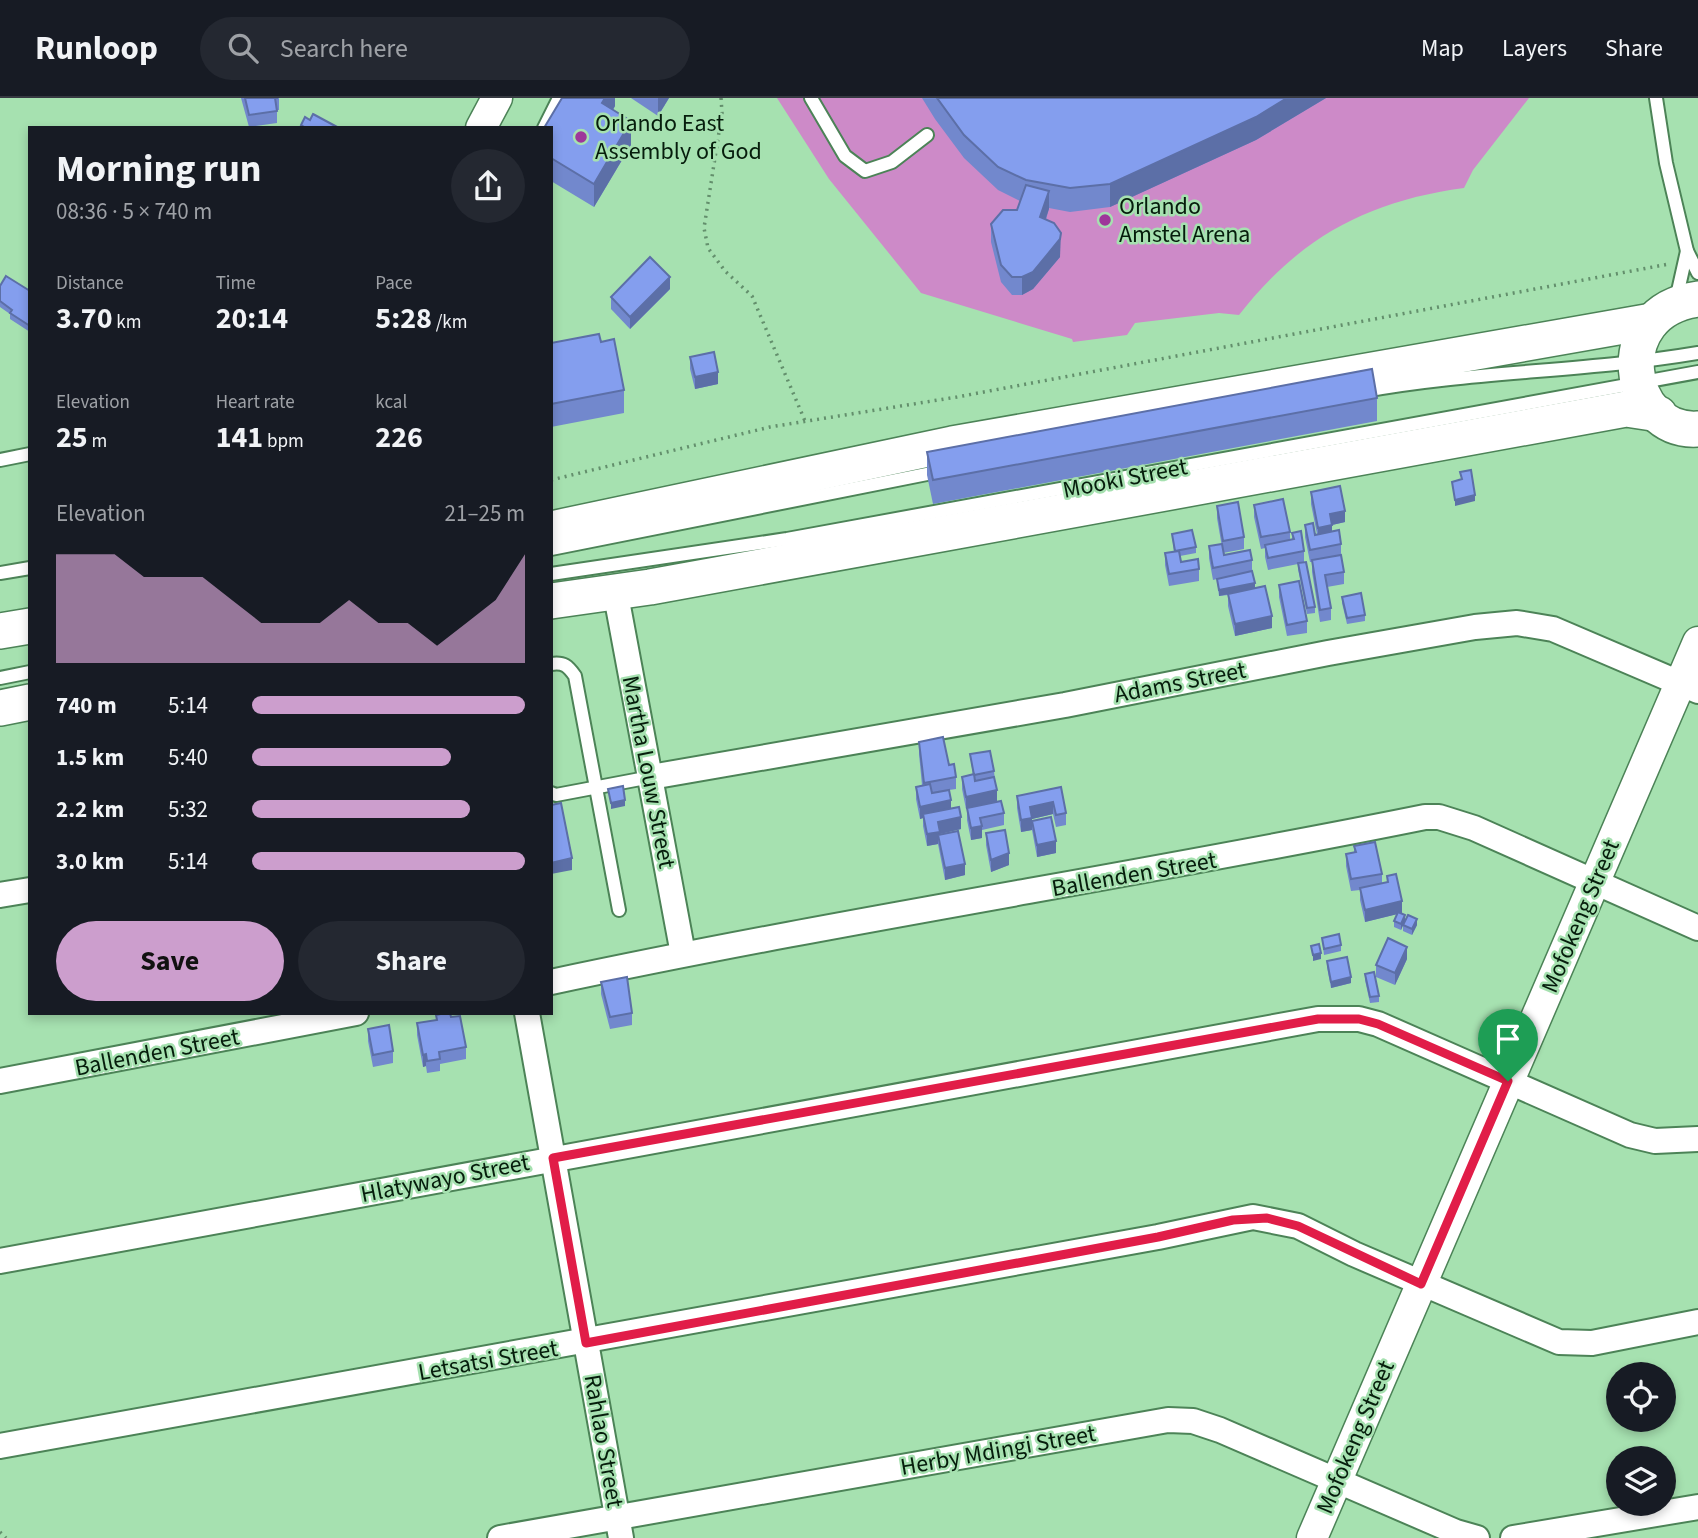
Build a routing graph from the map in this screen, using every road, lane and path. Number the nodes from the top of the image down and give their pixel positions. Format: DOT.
graph roads {
  1 [pos="497,98"];
  2 [pos="559,98"];
  3 [pos="721,98"];
  4 [pos="811,98"];
  5 [pos="1656,98"];
  6 [pos="482,126"];
  7 [pos="545,126"];
  8 [pos="927,135"];
  9 [pos="1686,254"];
  10 [pos="1698,273"];
  11 [pos="1675,308"];
  12 [pos="1698,354"];
  13 [pos="1698,372"];
  14 [pos="1637,373"];
  15 [pos="1351,393"];
  16 [pos="1658,414"];
  17 [pos="805,422"];
  18 [pos="1696,431"];
  19 [pos="28,454"];
  20 [pos="0,460"];
  21 [pos="952,469"];
  22 [pos="553,480"];
  23 [pos="553,529"];
  24 [pos="553,549"];
  25 [pos="28,568"];
  26 [pos="0,573"];
  27 [pos="553,574"];
  28 [pos="615,590"];
  29 [pos="553,601"];
  30 [pos="28,625"];
  31 [pos="0,631"];
  32 [pos="28,640"];
  33 [pos="1698,642"];
  34 [pos="0,645"];
  35 [pos="553,664"];
  36 [pos="28,672"];
  37 [pos="0,678"];
  38 [pos="1689,687"];
  39 [pos="28,702"];
  40 [pos="0,708"];
  41 [pos="651,777"];
  42 [pos="596,787"];
  43 [pos="553,794"];
  44 [pos="1594,883"];
  45 [pos="28,890"];
  46 [pos="0,895"];
  47 [pos="619,910"];
  48 [pos="1698,928"];
  49 [pos="683,954"];
  50 [pos="553,982"];
  51 [pos="346,1015"];
  52 [pos="527,1015"];
  53 [pos="0,1081"];
  54 [pos="1508,1081"];
  55 [pos="1698,1139"];
  56 [pos="553,1158"];
  57 [pos="0,1261"];
  58 [pos="1421,1284"];
  59 [pos="1698,1322"];
  60 [pos="586,1343"];
  61 [pos="0,1446"];
  62 [pos="1337,1479"];
  63 [pos="1698,1507"];
  64 [pos="620,1527"];
  65 [pos="0,1532"];
  66 [pos="6,1538"];
  67 [pos="500,1538"];
  68 [pos="1312,1538"];
  69 [pos="1477,1538"];
  70 [pos="1513,1538"];
  1 -- 6 [label="street"];
  2 -- 7 [label="lane"];
  3 -- 17 [label="path"];
  4 -- 8 [label="lane"];
  5 -- 9 [label="lane"];
  9 -- 10 [label="lane"];
  9 -- 11 [label="lane"];
  9 -- 17 [label="path"];
  11 -- 14 [label="main road"];
  11 -- 23 [label="main road"];
  12 -- 14 [label="lane, Mooki Street"];
  13 -- 14 [label="lane, Mooki Street"];
  14 -- 15 [label="lane, Mooki Street"];
  14 -- 16 [label="main road"];
  14 -- 27 [label="lane, Mooki Street"];
  16 -- 18 [label="main road, Mooki Street"];
  16 -- 28 [label="main road, Mooki Street"];
  17 -- 22 [label="path"];
  19 -- 20 [label="lane"];
  21 -- 24 [label="lane"];
  25 -- 26 [label="lane"];
  28 -- 29 [label="main road, Mooki Street"];
  28 -- 41 [label="street, Martha Louw Street"];
  30 -- 31 [label="main road"];
  32 -- 34 [label="lane"];
  33 -- 38 [label="street, Mofokeng Street"];
  35 -- 42 [label="lane"];
  36 -- 37 [label="lane"];
  38 -- 41 [label="street, Adams Street"];
  38 -- 44 [label="street, Mofokeng Street"];
  39 -- 40 [label="main road"];
  41 -- 42 [label="lane"];
  41 -- 49 [label="street, Martha Louw Street"];
  42 -- 43 [label="lane"];
  42 -- 47 [label="lane"];
  44 -- 48 [label="street, Ballenden Street"];
  44 -- 49 [label="street, Ballenden Street"];
  44 -- 54 [label="street, Mofokeng Street"];
  45 -- 46 [label="street"];
  49 -- 50 [label="street, Ballenden Street"];
  51 -- 53 [label="street, Ballenden Street"];
  52 -- 56 [label="street, Rahlao Street"];
  54 -- 55 [label="street, Hlatywayo Street"];
  54 -- 56 [label="street, Hlatywayo Street"];
  54 -- 58 [label="street, Mofokeng Street"];
  56 -- 57 [label="street, Hlatywayo Street"];
  56 -- 60 [label="street, Rahlao Street"];
  58 -- 59 [label="street, Letsatsi Street"];
  58 -- 60 [label="street, Letsatsi Street"];
  58 -- 62 [label="street, Mofokeng Street"];
  60 -- 61 [label="street, Letsatsi Street"];
  60 -- 64 [label="street, Rahlao Street"];
  62 -- 64 [label="street, Herby Mdingi Street"];
  62 -- 68 [label="street, Mofokeng Street"];
  62 -- 69 [label="street, Herby Mdingi Street"];
  63 -- 70 [label="street"];
  64 -- 67 [label="street, Herby Mdingi Street"];
  65 -- 66 [label="path"];
}
